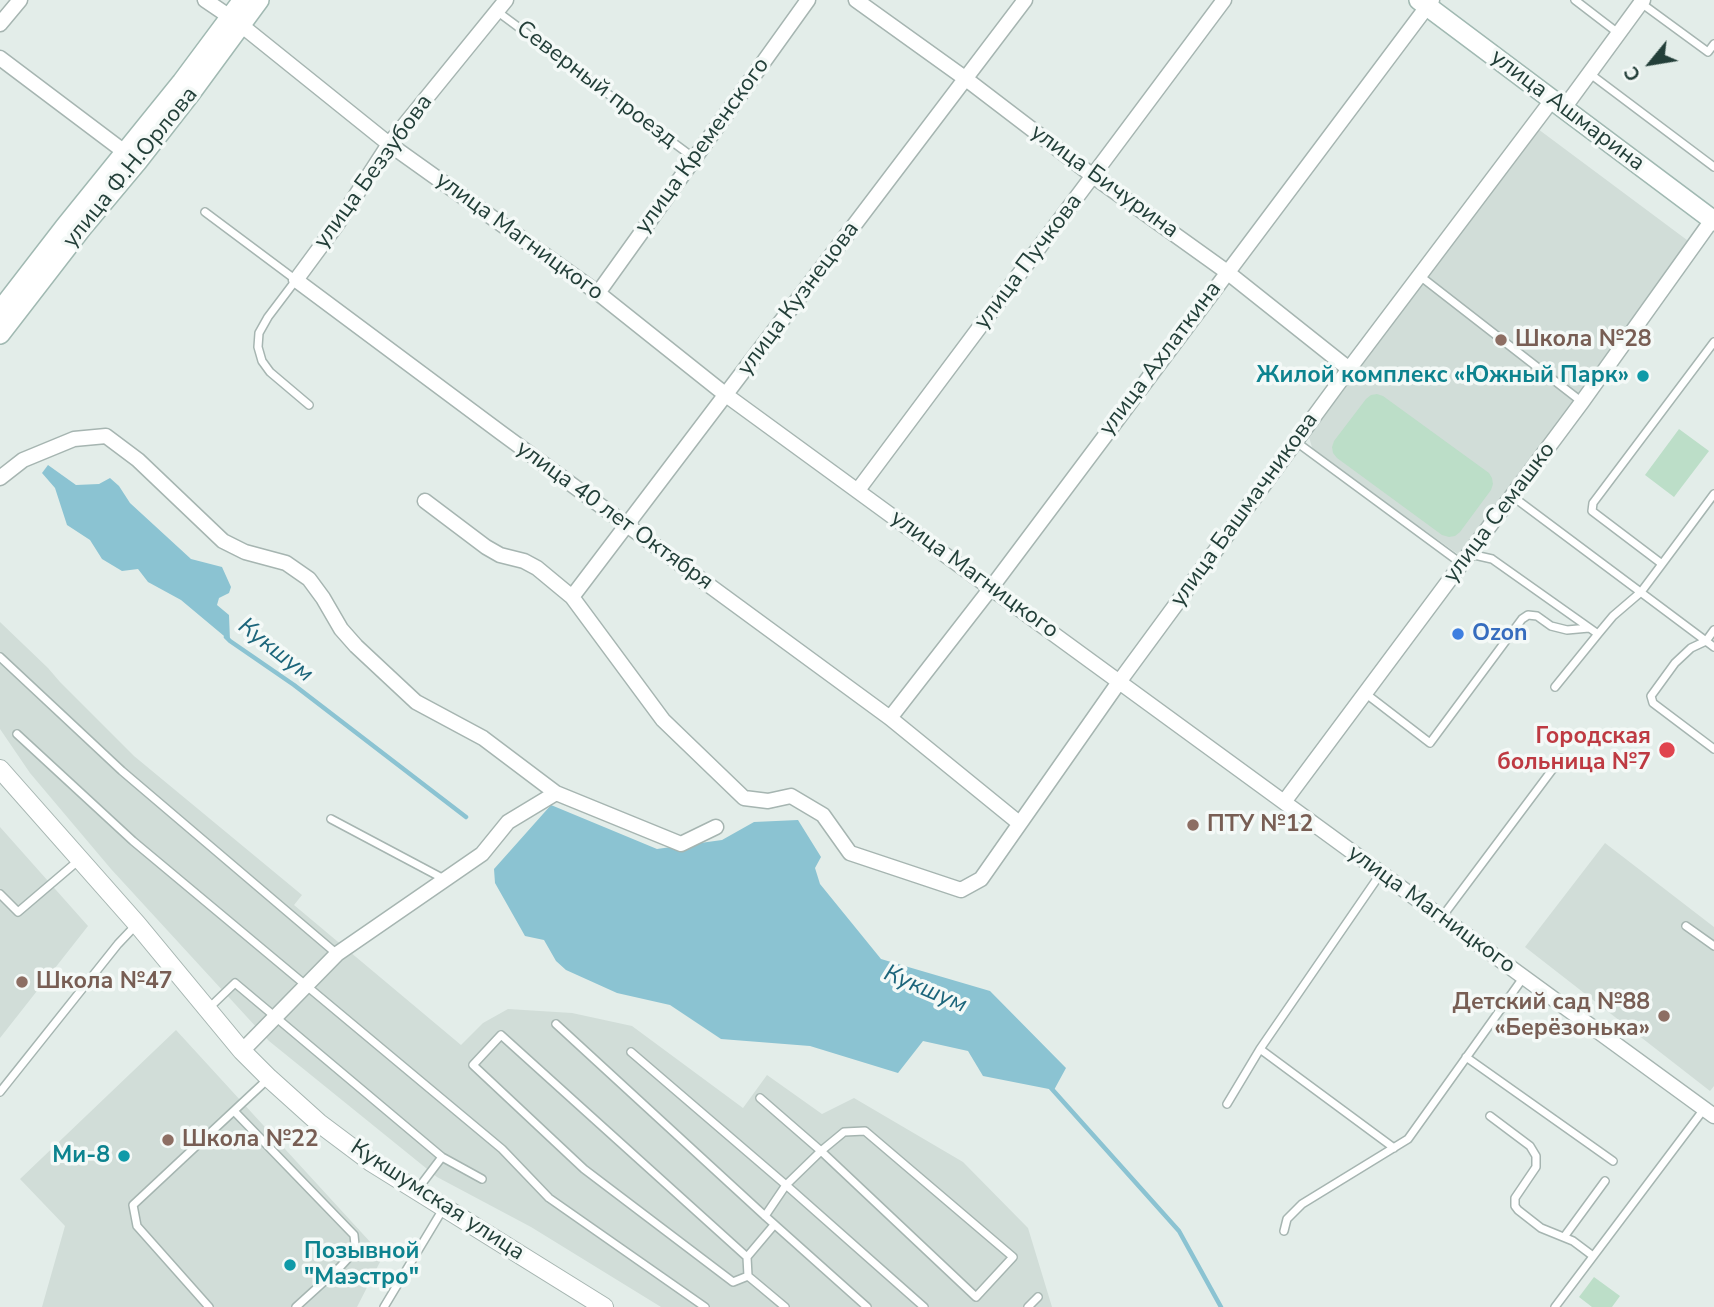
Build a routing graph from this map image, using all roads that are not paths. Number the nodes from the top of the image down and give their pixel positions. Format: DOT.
graph roads {
  1 [pos="20,0"];
  2 [pos="205,0"];
  3 [pos="243,0"];
  4 [pos="260,0"];
  5 [pos="808,0"];
  6 [pos="856,0"];
  7 [pos="1025,0"];
  8 [pos="1224,0"];
  9 [pos="1575,0"];
  10 [pos="1642,1"];
  11 [pos="1426,2"];
  12 [pos="502,6"];
  13 [pos="235,21"];
  14 [pos="0,24"];
  15 [pos="1619,33"];
  16 [pos="1713,46"];
  17 [pos="0,58"];
  18 [pos="1589,73"];
  19 [pos="966,79"];
  20 [pos="1558,104"];
  21 [pos="389,144"];
  22 [pos="126,153"];
  23 [pos="694,158"];
  24 [pos="1714,167"];
  25 [pos="1093,176"];
  26 [pos="205,212"];
  27 [pos="1713,220"];
  28 [pos="1227,272"];
  29 [pos="1419,276"];
  30 [pos="296,280"];
  31 [pos="598,293"];
  32 [pos="0,311"];
  33 [pos="0,334"];
  34 [pos="1714,342"];
  35 [pos="1349,369"];
  36 [pos="726,395"];
  37 [pos="1583,402"];
  38 [pos="309,405"];
  39 [pos="1295,441"];
  40 [pos="0,478"];
  41 [pos="858,490"];
  42 [pos="1714,494"];
  43 [pos="1512,496"];
  44 [pos="425,501"];
  45 [pos="628,525"];
  46 [pos="1466,559"];
  47 [pos="1662,564"];
  48 [pos="991,588"];
  49 [pos="1641,592"];
  50 [pos="572,597"];
  51 [pos="1590,628"];
  52 [pos="1714,630"];
  53 [pos="1598,634"];
  54 [pos="1706,641"];
  55 [pos="1714,647"];
  56 [pos="0,657"];
  57 [pos="1119,682"];
  58 [pos="1555,687"];
  59 [pos="1365,693"];
  60 [pos="890,718"];
  61 [pos="17,734"];
  62 [pos="1714,749"];
  63 [pos="1561,758"];
  64 [pos="0,769"];
  65 [pos="556,793"];
  66 [pos="1284,802"];
  67 [pos="331,819"];
  68 [pos="1019,823"];
  69 [pos="716,827"];
  70 [pos="79,859"];
  71 [pos="1381,873"];
  72 [pos="444,880"];
  73 [pos="0,894"];
  74 [pos="1442,917"];
  75 [pos="137,924"];
  76 [pos="1686,926"];
  77 [pos="1714,946"];
  78 [pos="337,954"];
  79 [pos="1524,977"];
  80 [pos="307,985"];
  81 [pos="208,1009"];
  82 [pos="276,1017"];
  83 [pos="556,1024"];
  84 [pos="1260,1049"];
  85 [pos="242,1051"];
  86 [pos="631,1052"];
  87 [pos="1466,1057"];
  88 [pos="269,1078"];
  89 [pos="0,1092"];
  90 [pos="760,1098"];
  91 [pos="1227,1104"];
  92 [pos="234,1111"];
  93 [pos="1709,1112"];
  94 [pos="1490,1116"];
  95 [pos="1394,1149"];
  96 [pos="821,1151"];
  97 [pos="442,1157"];
  98 [pos="1613,1161"];
  99 [pos="482,1179"];
  100 [pos="1605,1181"];
  101 [pos="786,1185"];
  102 [pos="417,1191"];
  103 [pos="444,1208"];
  104 [pos="765,1216"];
  105 [pos="774,1225"];
  106 [pos="1284,1231"];
  107 [pos="1564,1237"];
  108 [pos="1593,1256"];
  109 [pos="747,1257"];
  110 [pos="748,1276"];
  111 [pos="1038,1297"];
  112 [pos="209,1307"];
  113 [pos="296,1307"];
  114 [pos="384,1307"];
  115 [pos="604,1307"];
  116 [pos="705,1307"];
  117 [pos="785,1307"];
  118 [pos="867,1307"];
  119 [pos="924,1307"];
  120 [pos="1028,1307"];
  121 [pos="1555,1307"];
  1 -- 14 [label="street"];
  2 -- 13 [label="street, улица Магницкого"];
  3 -- 13 [label="main road, улица Ф.Н.Орлова"];
  4 -- 13 [label="main road, улица Ф.Н.Орлова"];
  5 -- 23 [label="street, улица Кременского"];
  6 -- 19 [label="street, улица Бичурина"];
  7 -- 19 [label="street, улица Кузнецова"];
  8 -- 25 [label="street, улица Пучкова"];
  9 -- 15 [label="lane"];
  10 -- 15 [label="street, улица Башмачникова"];
  10 -- 16 [label="lane"];
  11 -- 20 [label="main road, улица Ашмарина"];
  11 -- 28 [label="street, улица Ахлаткина"];
  12 -- 21 [label="street, улица Беззубова"];
  12 -- 23 [label="lane, Северный проезд"];
  13 -- 21 [label="street, улица Магницкого"];
  13 -- 22 [label="main road, улица Ф.Н.Орлова"];
  13 -- 33 [label="main road, улица Ф.Н.Орлова"];
  15 -- 18 [label="street, улица Башмачникова"];
  17 -- 22 [label="street"];
  18 -- 20 [label="street, улица Башмачникова"];
  18 -- 24 [label="lane"];
  19 -- 25 [label="street, улица Бичурина"];
  19 -- 36 [label="street, улица Кузнецова"];
  20 -- 27 [label="main road, улица Ашмарина"];
  20 -- 29 [label="street, улица Башмачникова"];
  21 -- 30 [label="street, улица Беззубова"];
  21 -- 31 [label="street, улица Магницкого"];
  22 -- 32 [label="main road, улица Ф.Н.Орлова"];
  23 -- 31 [label="street, улица Кременского"];
  25 -- 28 [label="street, улица Бичурина"];
  25 -- 41 [label="street, улица Пучкова"];
  26 -- 30 [label="lane, улица 40 лет Октября"];
  27 -- 37 [label="street, улица Семашко"];
  28 -- 35 [label="street, улица Бичурина"];
  28 -- 48 [label="street, улица Ахлаткина"];
  29 -- 35 [label="street, улица Башмачникова"];
  29 -- 37 [label="lane"];
  30 -- 38 [label="lane"];
  30 -- 45 [label="street, улица 40 лет Октября"];
  31 -- 36 [label="street, улица Магницкого"];
  34 -- 47 [label="lane"];
  35 -- 39 [label="street, улица Башмачникова"];
  36 -- 41 [label="street, улица Магницкого"];
  36 -- 45 [label="street, улица Кузнецова"];
  37 -- 43 [label="street, улица Семашко"];
  39 -- 46 [label="lane"];
  39 -- 57 [label="street, улица Башмачникова"];
  40 -- 65 [label="street"];
  41 -- 48 [label="street, улица Магницкого"];
  42 -- 47 [label="lane"];
  43 -- 46 [label="street, улица Семашко"];
  43 -- 49 [label="lane"];
  44 -- 50 [label="street, улица Башмачникова"];
  45 -- 50 [label="street, улица Кузнецова"];
  45 -- 60 [label="street, улица 40 лет Октября"];
  46 -- 51 [label="lane"];
  46 -- 59 [label="street, улица Семашко"];
  47 -- 49 [label="lane"];
  48 -- 57 [label="street, улица Магницкого"];
  48 -- 60 [label="street, улица Ахлаткина"];
  49 -- 53 [label="lane"];
  49 -- 54 [label="lane"];
  50 -- 68 [label="street, улица Башмачникова"];
  51 -- 53 [label="lane"];
  51 -- 59 [label="lane"];
  52 -- 54 [label="lane"];
  53 -- 58 [label="lane"];
  54 -- 55 [label="lane"];
  54 -- 62 [label="lane"];
  56 -- 78 [label="lane"];
  57 -- 66 [label="street, улица Магницкого"];
  57 -- 68 [label="street, улица Башмачникова"];
  59 -- 66 [label="street, улица Семашко"];
  60 -- 68 [label="street, улица 40 лет Октября"];
  61 -- 80 [label="lane"];
  63 -- 74 [label="lane"];
  64 -- 70 [label="street, Кукшумская улица"];
  65 -- 69 [label="street"];
  65 -- 72 [label="street"];
  66 -- 71 [label="street, улица Магницкого"];
  67 -- 72 [label="lane"];
  70 -- 73 [label="lane"];
  70 -- 75 [label="street, Кукшумская улица"];
  71 -- 74 [label="street, улица Магницкого"];
  71 -- 84 [label="lane"];
  72 -- 78 [label="street"];
  74 -- 79 [label="street, улица Магницкого"];
  75 -- 81 [label="street, Кукшумская улица"];
  75 -- 89 [label="lane"];
  76 -- 77 [label="lane"];
  78 -- 80 [label="street"];
  79 -- 87 [label="lane"];
  79 -- 93 [label="street, улица Магницкого"];
  80 -- 82 [label="street"];
  80 -- 116 [label="lane"];
  81 -- 82 [label="lane"];
  81 -- 85 [label="street, Кукшумская улица"];
  82 -- 85 [label="street"];
  82 -- 97 [label="lane"];
  83 -- 104 [label="lane"];
  84 -- 91 [label="lane"];
  84 -- 95 [label="lane"];
  85 -- 88 [label="street, Кукшумская улица"];
  86 -- 101 [label="lane"];
  87 -- 95 [label="lane"];
  87 -- 98 [label="lane"];
  88 -- 92 [label="lane"];
  88 -- 102 [label="street, Кукшумская улица"];
  90 -- 96 [label="lane"];
  92 -- 112 [label="lane"];
  92 -- 113 [label="lane"];
  93 -- 108 [label="lane"];
  94 -- 107 [label="lane"];
  95 -- 106 [label="lane"];
  96 -- 96 [label="lane"];
  96 -- 101 [label="lane"];
  97 -- 99 [label="lane"];
  97 -- 102 [label="lane"];
  100 -- 107 [label="lane"];
  101 -- 104 [label="lane"];
  101 -- 119 [label="lane"];
  102 -- 103 [label="street, Кукшумская улица"];
  103 -- 114 [label="lane"];
  103 -- 115 [label="street, Кукшумская улица"];
  104 -- 105 [label="lane"];
  105 -- 109 [label="lane"];
  105 -- 118 [label="lane"];
  107 -- 108 [label="lane"];
  108 -- 121 [label="lane"];
  109 -- 110 [label="lane"];
  109 -- 110 [label="lane"];
  110 -- 117 [label="lane"];
  111 -- 120 [label="lane"];
}
